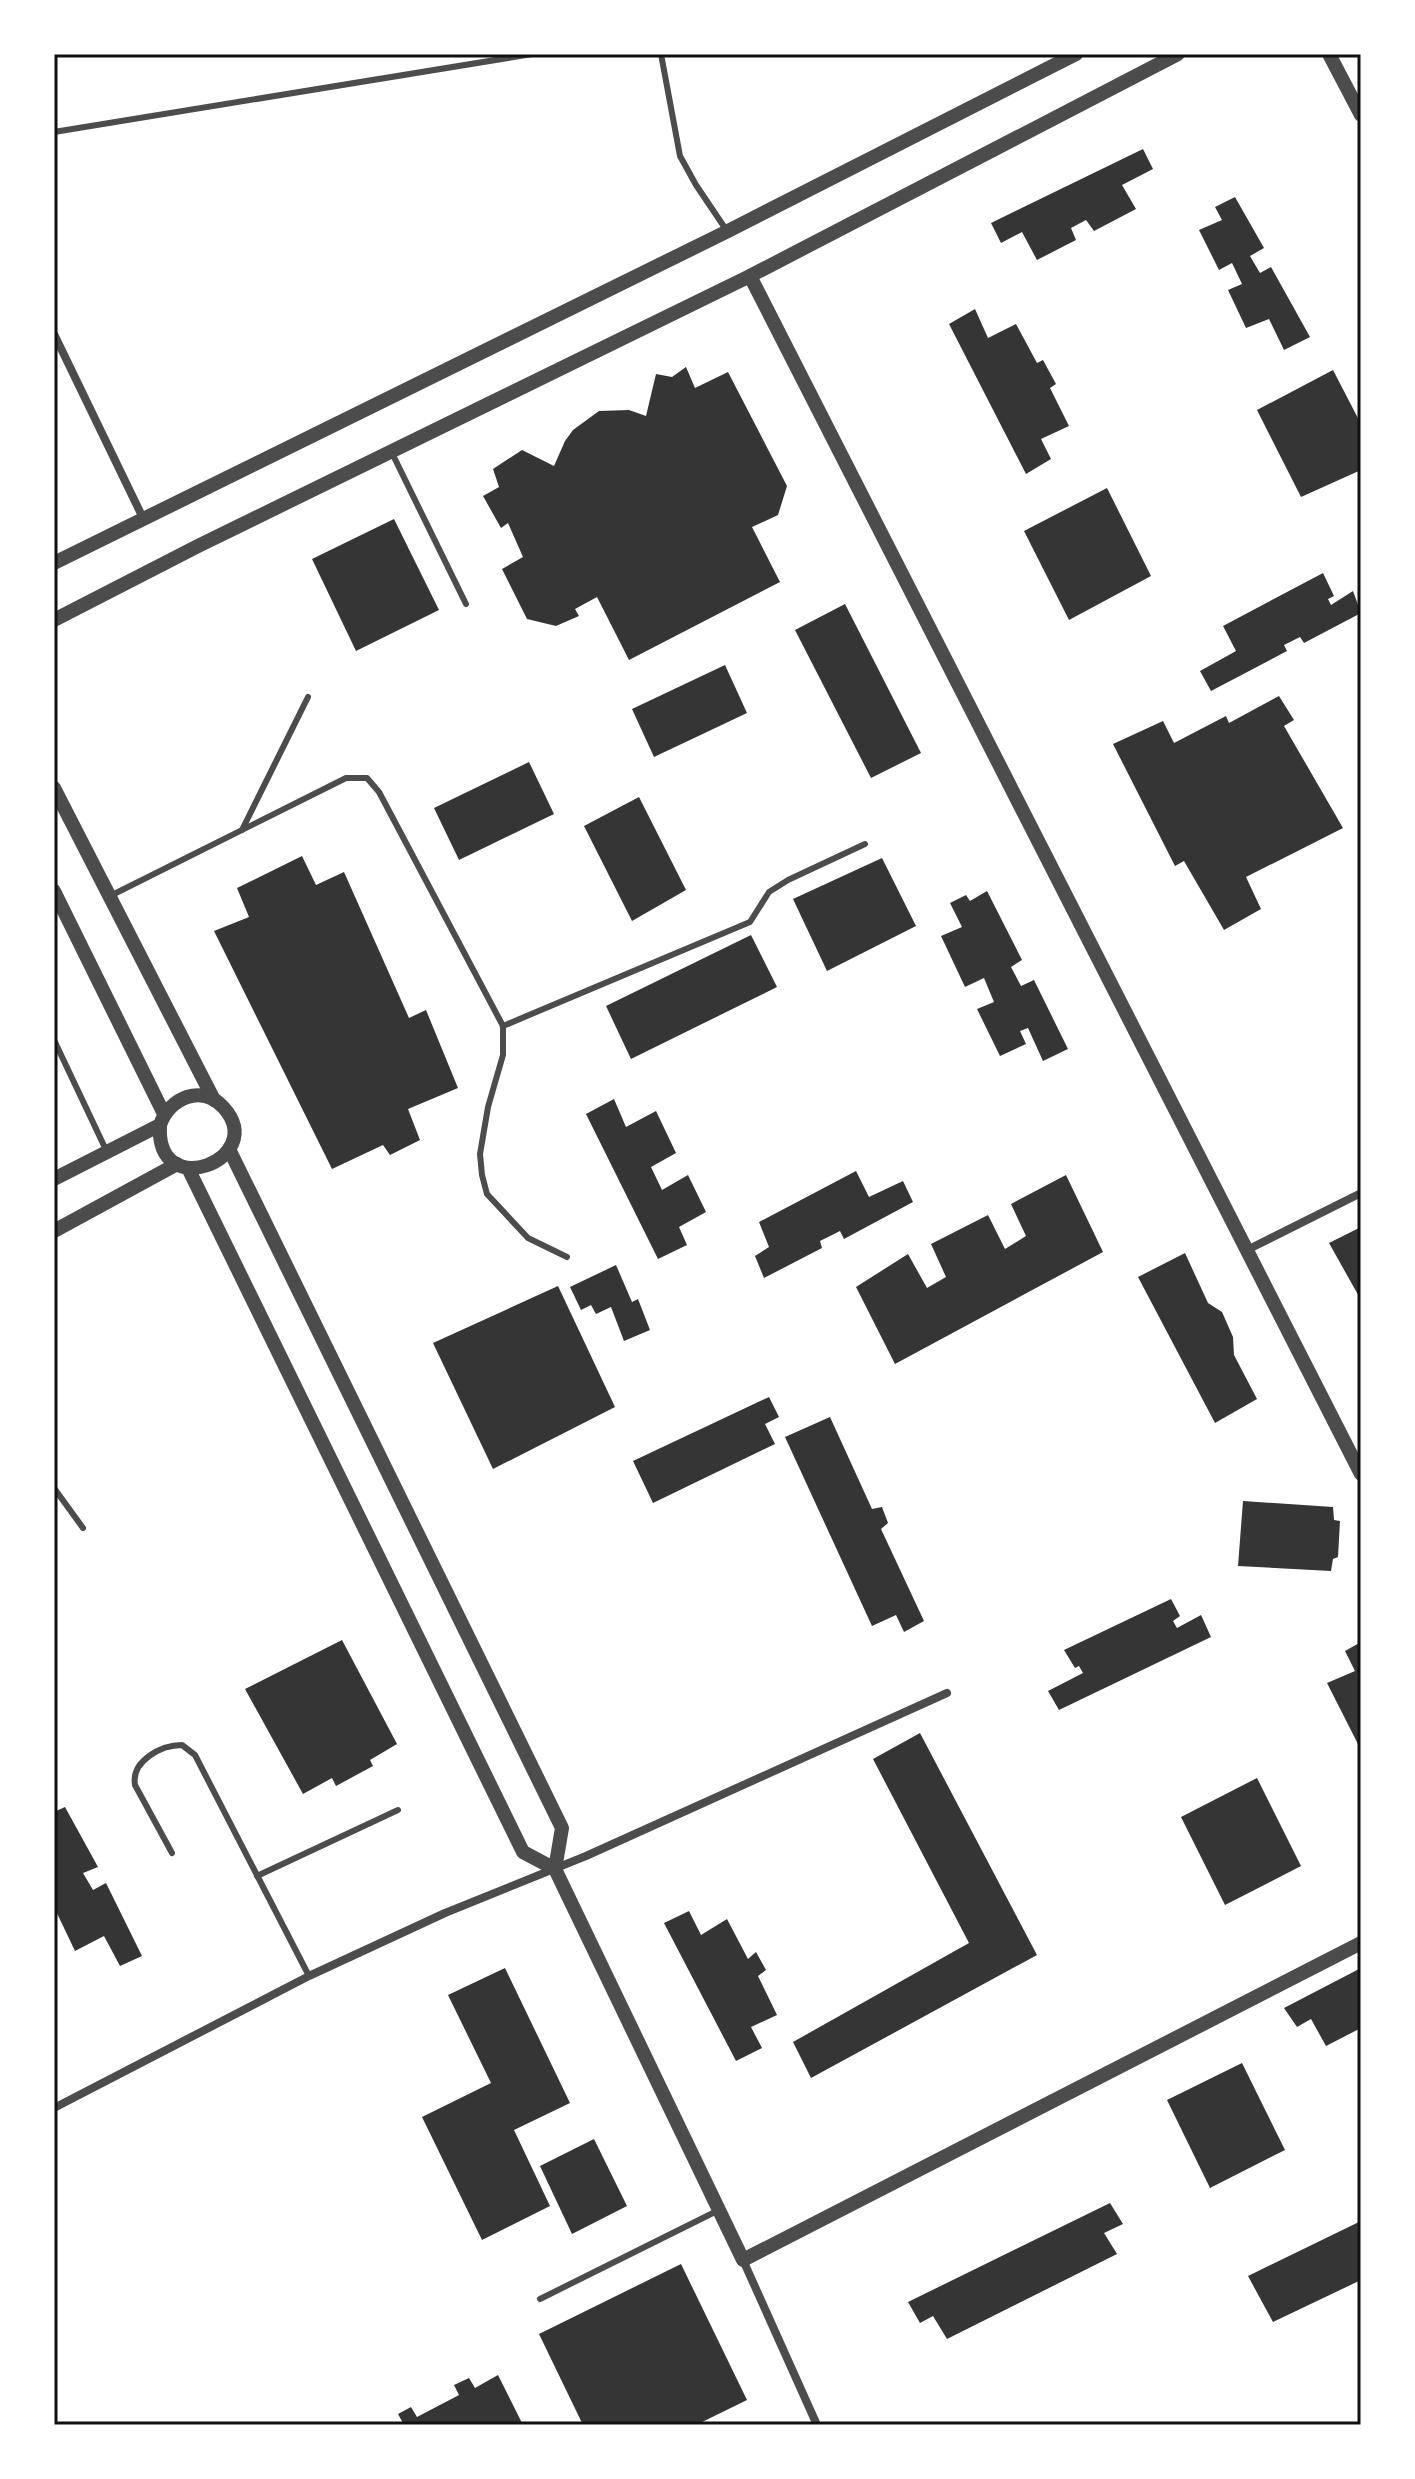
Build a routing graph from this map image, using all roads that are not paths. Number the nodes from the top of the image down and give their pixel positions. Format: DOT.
graph roads {
  1 [pos="532,54"];
  2 [pos="661,54"];
  3 [pos="1076,54"];
  4 [pos="1178,54"];
  5 [pos="1329,54"];
  6 [pos="1361,115"];
  7 [pos="54,132"];
  8 [pos="728,231"];
  9 [pos="750,276"];
  10 [pos="54,334"];
  11 [pos="391,451"];
  12 [pos="143,518"];
  13 [pos="54,563"];
  14 [pos="466,604"];
  15 [pos="54,620"];
  16 [pos="308,697"];
  17 [pos="54,788"];
  18 [pos="242,830"];
  19 [pos="865,844"];
  20 [pos="54,891"];
  21 [pos="110,896"];
  22 [pos="503,1026"];
  23 [pos="54,1040"];
  24 [pos="214,1100"];
  25 [pos="162,1119"];
  26 [pos="229,1149"];
  27 [pos="107,1152"];
  28 [pos="183,1166"];
  29 [pos="54,1179"];
  30 [pos="1361,1193"];
  31 [pos="54,1231"];
  32 [pos="1247,1250"];
  33 [pos="567,1257"];
  34 [pos="1361,1474"];
  35 [pos="54,1488"];
  36 [pos="83,1528"];
  37 [pos="947,1693"];
  38 [pos="398,1810"];
  39 [pos="172,1853"];
  40 [pos="555,1869"];
  41 [pos="257,1876"];
  42 [pos="1361,1943"];
  43 [pos="309,1976"];
  44 [pos="54,2108"];
  45 [pos="719,2210"];
  46 [pos="743,2260"];
  47 [pos="540,2299"];
  48 [pos="817,2425"];
  1 -- 7 [label="lane"];
  2 -- 8 [label="lane"];
  3 -- 8 [label="street"];
  4 -- 9 [label="street"];
  5 -- 6 [label="street"];
  8 -- 12 [label="street"];
  9 -- 11 [label="street"];
  9 -- 32 [label="street"];
  10 -- 12 [label="street"];
  11 -- 14 [label="lane"];
  11 -- 15 [label="street"];
  12 -- 13 [label="street"];
  16 -- 18 [label="lane"];
  17 -- 21 [label="street"];
  18 -- 21 [label="lane"];
  18 -- 22 [label="lane"];
  19 -- 22 [label="lane"];
  20 -- 25 [label="street"];
  21 -- 24 [label="street"];
  22 -- 33 [label="lane"];
  23 -- 27 [label="lane"];
  24 -- 25 [label="street"];
  24 -- 26 [label="street"];
  25 -- 27 [label="street"];
  25 -- 28 [label="street"];
  26 -- 28 [label="street"];
  26 -- 40 [label="street"];
  27 -- 29 [label="street"];
  28 -- 31 [label="street"];
  28 -- 40 [label="street"];
  30 -- 32 [label="street"];
  32 -- 34 [label="street"];
  35 -- 36 [label="lane"];
  37 -- 40 [label="street"];
  38 -- 41 [label="lane"];
  39 -- 41 [label="lane"];
  40 -- 43 [label="street"];
  40 -- 45 [label="street"];
  41 -- 43 [label="lane"];
  42 -- 46 [label="street"];
  43 -- 44 [label="street"];
  45 -- 46 [label="street"];
  45 -- 47 [label="lane"];
  46 -- 48 [label="street"];
}
